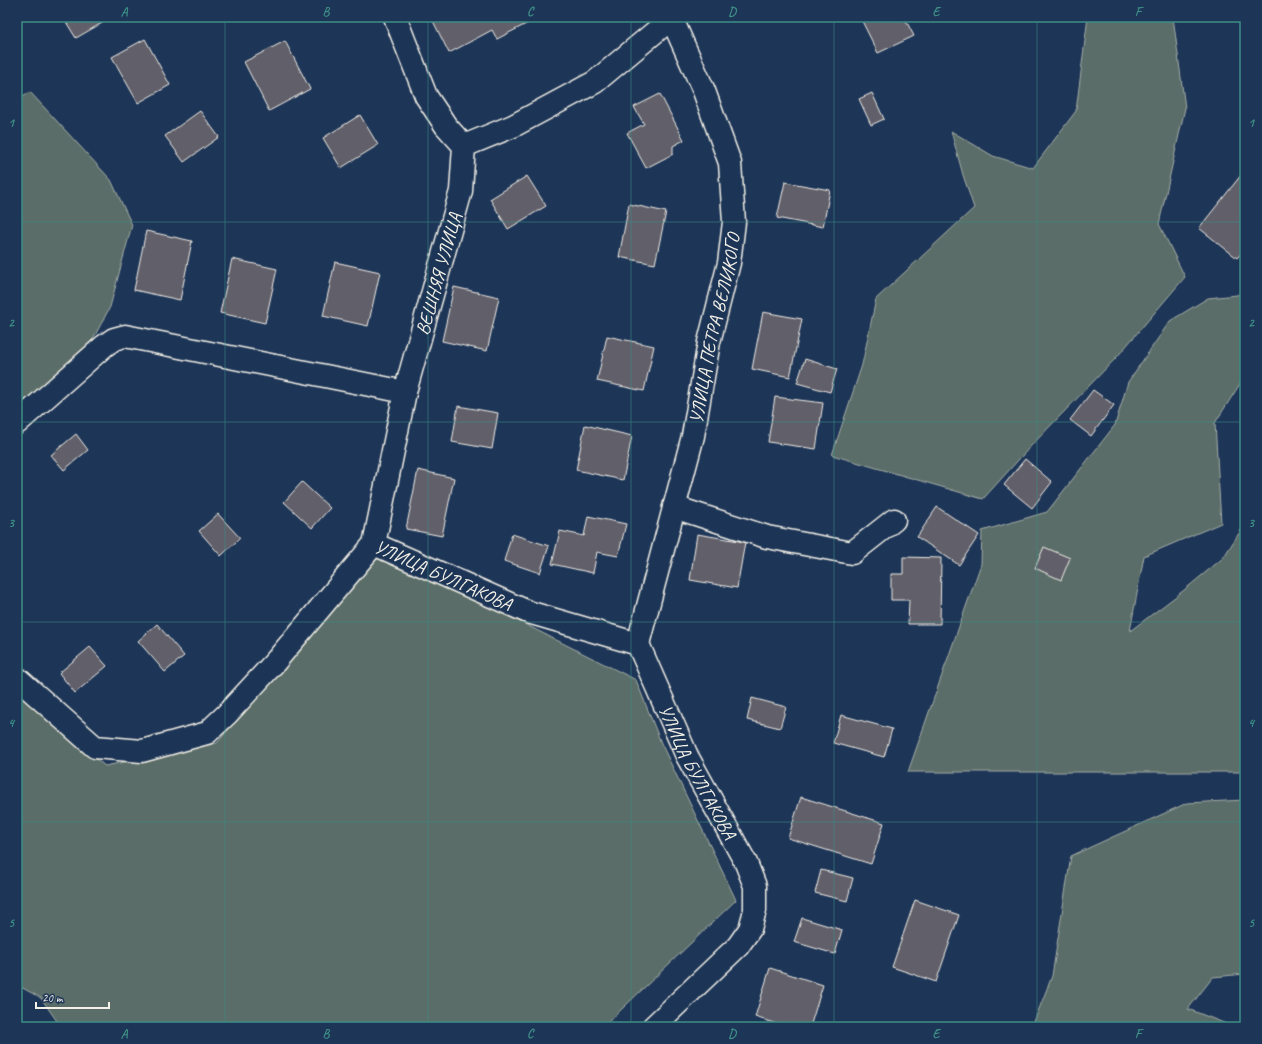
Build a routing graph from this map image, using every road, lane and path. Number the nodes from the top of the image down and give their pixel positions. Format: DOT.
graph roads {
  1 [pos="395,17"];
  2 [pos="672,17"];
  3 [pos="464,146"];
  4 [pos="405,392"];
  5 [pos="17,423"];
  6 [pos="674,507"];
  7 [pos="894,520"];
  8 [pos="374,544"];
  9 [pos="638,644"];
  10 [pos="17,678"];
  11 [pos="654,1027"];
  1 -- 3 [label="street"];
  2 -- 3 [label="street"];
  2 -- 6 [label="street, УЛИЦА ПЕТРА ВЕЛИКОГО"];
  3 -- 4 [label="street, ВЕШНЯЯ УЛИЦА"];
  4 -- 5 [label="street"];
  4 -- 8 [label="street, ВЕШНЯЯ УЛИЦА"];
  6 -- 7 [label="street"];
  6 -- 9 [label="street, УЛИЦА ПЕТРА ВЕЛИКОГО"];
  8 -- 9 [label="street, УЛИЦА БУЛГАКОВА"];
  8 -- 10 [label="street, УЛИЦА БУЛГАКОВА"];
  9 -- 11 [label="street, УЛИЦА БУЛГАКОВА"];
}
